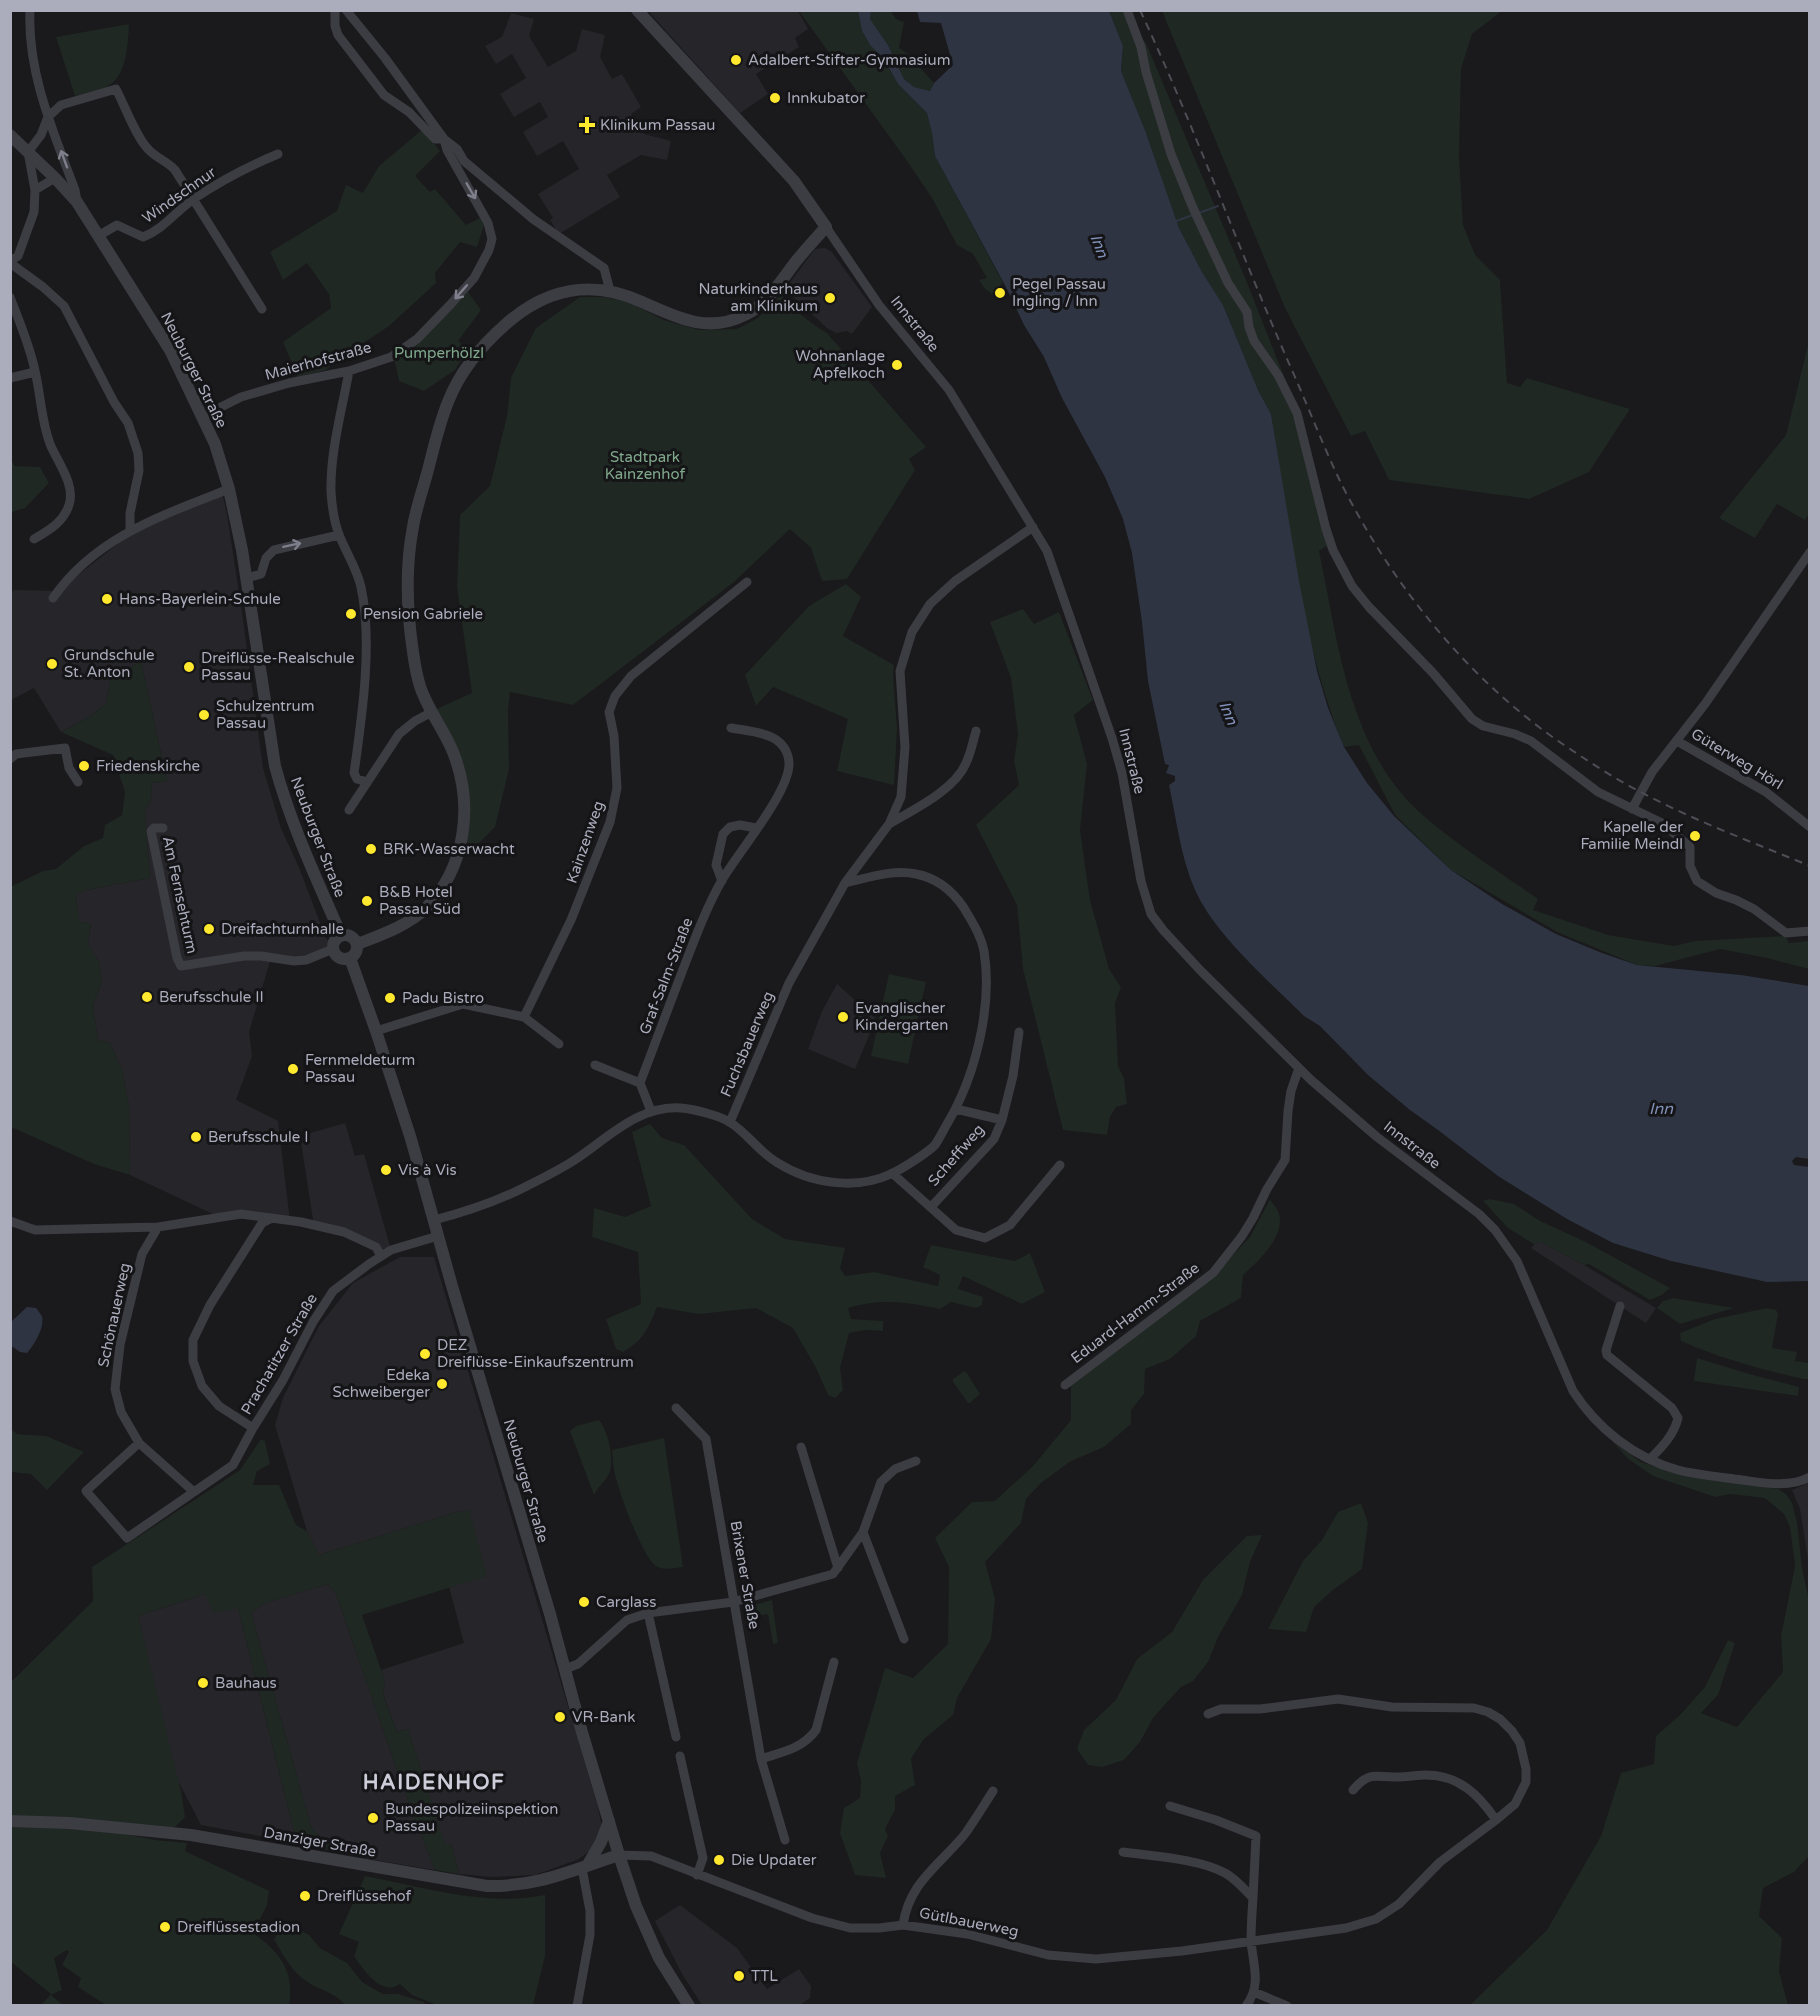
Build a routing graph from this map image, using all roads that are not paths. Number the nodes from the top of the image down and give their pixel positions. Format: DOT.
graph roads {
  1 [pos="30,10"];
  2 [pos="335,10"];
  3 [pos="346,10"];
  4 [pos="637,10"];
  5 [pos="1127,10"];
  6 [pos="48,117"];
  7 [pos="10,135"];
  8 [pos="444,139"];
  9 [pos="28,153"];
  10 [pos="278,154"];
  11 [pos="55,177"];
  12 [pos="35,189"];
  13 [pos="194,199"];
  14 [pos="76,202"];
  15 [pos="826,227"];
  16 [pos="98,236"];
  17 [pos="10,262"];
  18 [pos="610,291"];
  19 [pos="10,297"];
  20 [pos="262,309"];
  21 [pos="349,371"];
  22 [pos="36,372"];
  23 [pos="10,378"];
  24 [pos="203,416"];
  25 [pos="228,489"];
  26 [pos="1033,527"];
  27 [pos="130,530"];
  28 [pos="339,535"];
  29 [pos="34,539"];
  30 [pos="1809,552"];
  31 [pos="247,578"];
  32 [pos="747,582"];
  33 [pos="53,598"];
  34 [pos="432,712"];
  35 [pos="731,728"];
  36 [pos="976,731"];
  37 [pos="1677,741"];
  38 [pos="10,759"];
  39 [pos="367,782"];
  40 [pos="78,783"];
  41 [pos="1632,808"];
  42 [pos="349,810"];
  43 [pos="889,824"];
  44 [pos="1809,827"];
  45 [pos="163,828"];
  46 [pos="756,828"];
  47 [pos="722,880"];
  48 [pos="845,883"];
  49 [pos="1809,931"];
  50 [pos="341,935"];
  51 [pos="358,944"];
  52 [pos="333,949"];
  53 [pos="350,958"];
  54 [pos="524,1017"];
  55 [pos="376,1031"];
  56 [pos="1019,1032"];
  57 [pos="559,1044"];
  58 [pos="595,1065"];
  59 [pos="1299,1068"];
  60 [pos="640,1083"];
  61 [pos="956,1109"];
  62 [pos="651,1111"];
  63 [pos="1002,1120"];
  64 [pos="730,1122"];
  65 [pos="1060,1165"];
  66 [pos="892,1173"];
  67 [pos="931,1207"];
  68 [pos="273,1218"];
  69 [pos="434,1220"];
  70 [pos="10,1221"];
  71 [pos="158,1227"];
  72 [pos="438,1236"];
  73 [pos="381,1256"];
  74 [pos="1620,1306"];
  75 [pos="1065,1385"];
  76 [pos="676,1408"];
  77 [pos="253,1428"];
  78 [pos="140,1443"];
  79 [pos="801,1447"];
  80 [pos="1650,1459"];
  81 [pos="916,1461"];
  82 [pos="1809,1477"];
  83 [pos="194,1492"];
  84 [pos="863,1532"];
  85 [pos="838,1568"];
  86 [pos="733,1602"];
  87 [pos="648,1613"];
  88 [pos="904,1639"];
  89 [pos="834,1662"];
  90 [pos="565,1669"];
  91 [pos="1208,1714"];
  92 [pos="676,1737"];
  93 [pos="680,1756"];
  94 [pos="761,1759"];
  95 [pos="1353,1790"];
  96 [pos="993,1791"];
  97 [pos="1170,1806"];
  98 [pos="1497,1820"];
  99 [pos="10,1821"];
  100 [pos="609,1821"];
  101 [pos="785,1840"];
  102 [pos="1123,1852"];
  103 [pos="619,1855"];
  104 [pos="584,1867"];
  105 [pos="697,1875"];
  106 [pos="1253,1898"];
  107 [pos="903,1925"];
  108 [pos="1251,1940"];
  109 [pos="1254,1992"];
  110 [pos="577,2006"];
  111 [pos="689,2006"];
  112 [pos="1246,2006"];
  113 [pos="1287,2006"];
  1 -- 6 [label="street"];
  2 -- 8 [label="street"];
  3 -- 8 [label="street"];
  4 -- 15 [label="street, Innstraße"];
  5 -- 41 [label="street"];
  6 -- 9 [label="street"];
  6 -- 13 [label="street"];
  14 -- 6 [label="street, one-way"];
  7 -- 9 [label="street, Neuburger Straße"];
  8 -- 18 [label="street"];
  8 -- 21 [label="street, Maierhofstraße, one-way"];
  9 -- 11 [label="street, Neuburger Straße"];
  9 -- 12 [label="street"];
  10 -- 13 [label="street, Windschnur"];
  11 -- 12 [label="street"];
  11 -- 14 [label="street, Neuburger Straße"];
  12 -- 17 [label="street"];
  13 -- 16 [label="street, Windschnur"];
  13 -- 20 [label="street"];
  14 -- 16 [label="street, Neuburger Straße"];
  15 -- 18 [label="street"];
  15 -- 26 [label="street, Innstraße"];
  16 -- 24 [label="street, Neuburger Straße"];
  17 -- 27 [label="street"];
  18 -- 34 [label="street"];
  19 -- 22 [label="street"];
  21 -- 24 [label="street, Maierhofstraße"];
  21 -- 28 [label="street"];
  22 -- 23 [label="street"];
  22 -- 29 [label="street"];
  24 -- 25 [label="street, Neuburger Straße"];
  25 -- 27 [label="street"];
  25 -- 31 [label="street, Neuburger Straße"];
  26 -- 43 [label="street, Fuchsbauerweg"];
  26 -- 59 [label="street, Innstraße"];
  27 -- 33 [label="street"];
  31 -- 28 [label="street, one-way"];
  28 -- 39 [label="street"];
  30 -- 37 [label="street"];
  31 -- 50 [label="street, Neuburger Straße"];
  32 -- 54 [label="street, Kainzenweg"];
  34 -- 39 [label="street"];
  34 -- 51 [label="street"];
  35 -- 46 [label="street, Graf-Salm-Straße"];
  36 -- 43 [label="street, Fuchsbauerweg"];
  37 -- 41 [label="street"];
  37 -- 44 [label="street, Güterweg Hörl"];
  38 -- 40 [label="street"];
  39 -- 42 [label="street"];
  41 -- 49 [label="street"];
  43 -- 48 [label="street, Fuchsbauerweg"];
  45 -- 52 [label="street, Am Fernsehturm"];
  46 -- 47 [label="street, Graf-Salm-Straße"];
  46 -- 47 [label="street"];
  47 -- 60 [label="street, Graf-Salm-Straße"];
  48 -- 61 [label="street"];
  48 -- 64 [label="street, Fuchsbauerweg"];
  50 -- 51 [label="street"];
  50 -- 52 [label="street"];
  51 -- 53 [label="street"];
  52 -- 53 [label="street"];
  53 -- 55 [label="street, Neuburger Straße"];
  54 -- 55 [label="street"];
  54 -- 57 [label="street"];
  55 -- 69 [label="street, Neuburger Straße"];
  56 -- 63 [label="street, Scheffweg"];
  58 -- 60 [label="street"];
  59 -- 75 [label="street, Eduard-Hamm-Straße"];
  59 -- 80 [label="street, Innstraße"];
  60 -- 62 [label="street"];
  61 -- 63 [label="street, Scheffweg"];
  61 -- 66 [label="street"];
  62 -- 64 [label="street, Fuchsbauerweg"];
  62 -- 69 [label="street, Fuchsbauerweg"];
  63 -- 67 [label="street, Scheffweg"];
  64 -- 66 [label="street"];
  65 -- 67 [label="street"];
  66 -- 67 [label="street"];
  68 -- 71 [label="street"];
  68 -- 73 [label="street"];
  68 -- 77 [label="street"];
  69 -- 72 [label="street, Neuburger Straße"];
  70 -- 71 [label="street"];
  71 -- 78 [label="street, Schönauerweg"];
  72 -- 73 [label="street, Prachatitzer Straße"];
  72 -- 90 [label="street, Neuburger Straße"];
  73 -- 77 [label="street, Prachatitzer Straße"];
  74 -- 80 [label="street"];
  76 -- 86 [label="street, Brixener Straße"];
  77 -- 83 [label="street, Prachatitzer Straße"];
  78 -- 83 [label="street"];
  78 -- 83 [label="street, Prachatitzer Straße"];
  79 -- 85 [label="street"];
  80 -- 82 [label="street, Innstraße"];
  81 -- 84 [label="street"];
  84 -- 85 [label="street"];
  84 -- 88 [label="street"];
  85 -- 86 [label="street"];
  86 -- 87 [label="street"];
  86 -- 94 [label="street, Brixener Straße"];
  87 -- 90 [label="street"];
  87 -- 92 [label="street"];
  89 -- 94 [label="street"];
  90 -- 100 [label="street, Neuburger Straße"];
  91 -- 98 [label="street, Gütlbauerweg"];
  93 -- 105 [label="street"];
  94 -- 101 [label="street, Brixener Straße"];
  95 -- 98 [label="street"];
  96 -- 107 [label="street"];
  97 -- 106 [label="street"];
  98 -- 108 [label="street, Gütlbauerweg"];
  99 -- 104 [label="street, Danziger Straße"];
  100 -- 103 [label="street, Neuburger Straße"];
  100 -- 104 [label="street"];
  102 -- 106 [label="street"];
  103 -- 104 [label="street, Danziger Straße"];
  103 -- 105 [label="street, Gütlbauerweg"];
  103 -- 111 [label="street, Neuburger Straße"];
  104 -- 110 [label="street"];
  105 -- 107 [label="street, Gütlbauerweg"];
  106 -- 108 [label="street"];
  107 -- 108 [label="street, Gütlbauerweg"];
  108 -- 109 [label="street"];
  109 -- 112 [label="street"];
  109 -- 113 [label="street"];
}
